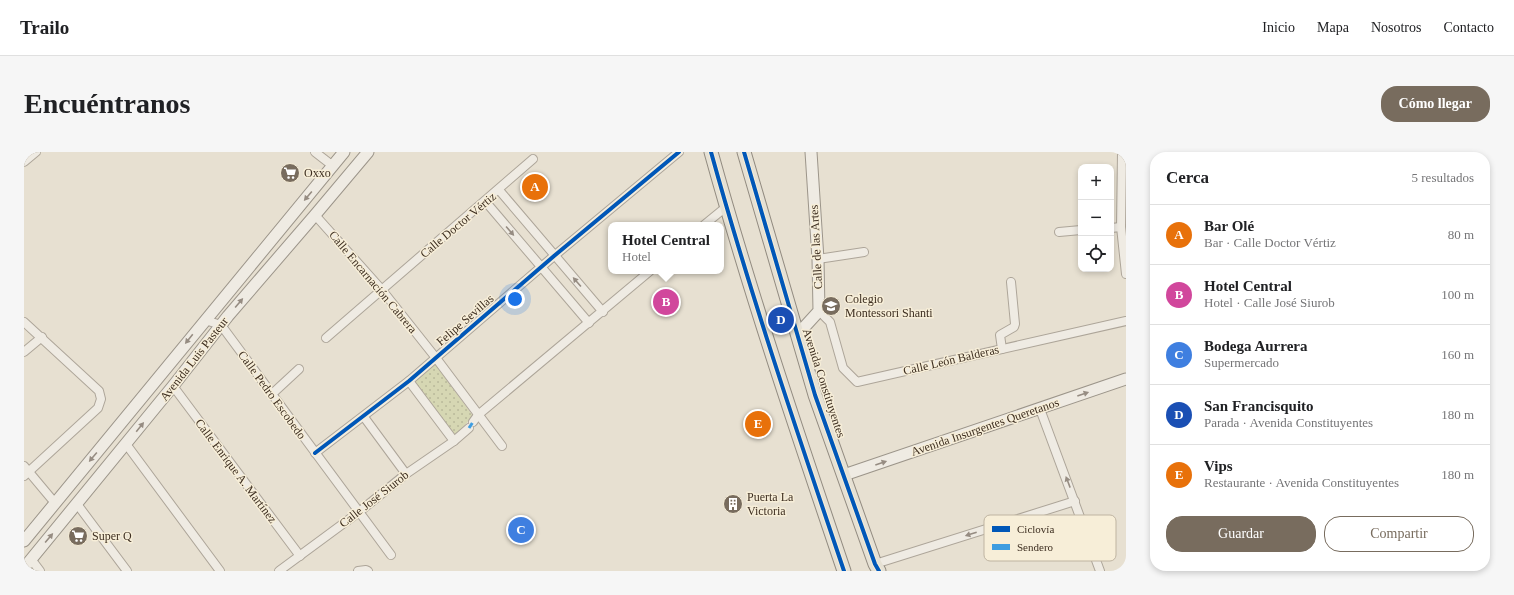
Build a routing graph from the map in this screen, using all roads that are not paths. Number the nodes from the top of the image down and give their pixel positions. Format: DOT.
graph roads {
  1 [pos="36,152"];
  2 [pos="315,152"];
  3 [pos="344,152"];
  4 [pos="368,152"];
  5 [pos="679,152"];
  6 [pos="711,152"];
  7 [pos="744,152"];
  8 [pos="810,152"];
  9 [pos="1122,152"];
  10 [pos="533,159"];
  11 [pos="24,162"];
  12 [pos="333,166"];
  13 [pos="499,190"];
  14 [pos="485,201"];
  15 [pos="726,207"];
  16 [pos="315,215"];
  17 [pos="708,222"];
  18 [pos="1121,227"];
  19 [pos="1114,228"];
  20 [pos="1078,230"];
  21 [pos="1059,232"];
  22 [pos="864,252"];
  23 [pos="554,256"];
  24 [pos="818,259"];
  25 [pos="541,267"];
  26 [pos="249,268"];
  27 [pos="647,274"];
  28 [pos="1126,274"];
  29 [pos="260,278"];
  30 [pos="1011,282"];
  31 [pos="382,290"];
  32 [pos="603,312"];
  33 [pos="819,312"];
  34 [pos="205,320"];
  35 [pos="1126,321"];
  36 [pos="24,322"];
  37 [pos="589,323"];
  38 [pos="221,325"];
  39 [pos="798,334"];
  40 [pos="42,337"];
  41 [pos="326,338"];
  42 [pos="1002,349"];
  43 [pos="24,352"];
  44 [pos="436,358"];
  45 [pos="299,369"];
  46 [pos="1126,379"];
  47 [pos="410,381"];
  48 [pos="173,386"];
  49 [pos="272,394"];
  50 [pos="1040,409"];
  51 [pos="478,415"];
  52 [pos="364,417"];
  53 [pos="454,441"];
  54 [pos="126,444"];
  55 [pos="502,446"];
  56 [pos="315,453"];
  57 [pos="26,472"];
  58 [pos="406,474"];
  59 [pos="844,475"];
  60 [pos="1075,501"];
  61 [pos="55,503"];
  62 [pos="77,504"];
  63 [pos="359,512"];
  64 [pos="1034,515"];
  65 [pos="1080,515"];
  66 [pos="984,532"];
  67 [pos="24,541"];
  68 [pos="391,555"];
  69 [pos="300,556"];
  70 [pos="31,559"];
  71 [pos="1096,561"];
  72 [pos="24,568"];
  73 [pos="877,568"];
  74 [pos="40,571"];
  75 [pos="127,571"];
  76 [pos="220,571"];
  77 [pos="279,571"];
  78 [pos="844,571"];
  79 [pos="1100,571"];
  1 -- 11 [label="street"];
  2 -- 12 [label="street"];
  3 -- 12 [label="main road, Avenida Luis Pasteur"];
  4 -- 16 [label="main road, Avenida Luis Pasteur"];
  5 -- 23 [label="street, Felipe Sevillas"];
  6 -- 15 [label="main road"];
  7 -- 39 [label="main road, Avenida Constituyentes"];
  8 -- 24 [label="main road, Calle de las Artes"];
  9 -- 18 [label="street"];
  10 -- 13 [label="street, Calle Doctor Vértiz"];
  12 -- 26 [label="main road, Avenida Luis Pasteur, one-way"];
  13 -- 14 [label="street, Calle Doctor Vértiz"];
  13 -- 23 [label="street"];
  14 -- 25 [label="street, one-way"];
  14 -- 31 [label="street, Calle Doctor Vértiz"];
  15 -- 17 [label="street"];
  15 -- 78 [label="main road"];
  16 -- 29 [label="main road, Avenida Luis Pasteur"];
  16 -- 31 [label="street, Calle Encarnación Cabrera"];
  18 -- 19 [label="street"];
  18 -- 28 [label="street"];
  20 -- 21 [label="street"];
  22 -- 24 [label="street"];
  23 -- 25 [label="street, Felipe Sevillas"];
  32 -- 23 [label="street, one-way"];
  24 -- 33 [label="main road, Calle de las Artes"];
  25 -- 37 [label="street"];
  25 -- 44 [label="street, Felipe Sevillas"];
  26 -- 29 [label="main road"];
  26 -- 34 [label="main road, Avenida Luis Pasteur"];
  27 -- 32 [label="street, Calle José Siurob"];
  38 -- 29 [label="main road, Avenida Luis Pasteur, one-way"];
  30 -- 42 [label="street"];
  31 -- 41 [label="street, Calle Doctor Vértiz"];
  31 -- 44 [label="street, Calle Encarnación Cabrera"];
  32 -- 37 [label="street, Calle José Siurob"];
  33 -- 39 [label="main road"];
  33 -- 42 [label="street, Calle León Balderas"];
  34 -- 38 [label="street"];
  34 -- 61 [label="main road, Avenida Luis Pasteur, one-way"];
  35 -- 42 [label="street, Calle León Balderas"];
  36 -- 40 [label="street"];
  37 -- 51 [label="street, Calle José Siurob"];
  38 -- 48 [label="main road, Avenida Luis Pasteur"];
  38 -- 49 [label="street, Calle Pedro Escobedo"];
  39 -- 59 [label="main road, Avenida Constituyentes"];
  40 -- 43 [label="street"];
  40 -- 57 [label="street"];
  44 -- 47 [label="street, Felipe Sevillas"];
  44 -- 51 [label="street, Calle Encarnación Cabrera"];
  45 -- 49 [label="street"];
  50 -- 46 [label="main road, Avenida Insurgentes Queretanos, one-way"];
  47 -- 52 [label="street, Felipe Sevillas"];
  47 -- 53 [label="street"];
  54 -- 48 [label="main road, Avenida Luis Pasteur, one-way"];
  48 -- 69 [label="street, Calle Enrique A. Martínez"];
  49 -- 56 [label="street, Calle Pedro Escobedo"];
  59 -- 50 [label="main road, Avenida Insurgentes Queretanos, one-way"];
  60 -- 50 [label="street, one-way"];
  51 -- 53 [label="street, Calle José Siurob"];
  51 -- 55 [label="street, Calle Encarnación Cabrera"];
  52 -- 56 [label="street, Felipe Sevillas"];
  52 -- 58 [label="street"];
  53 -- 58 [label="street, Calle José Siurob"];
  54 -- 62 [label="main road, Avenida Luis Pasteur"];
  54 -- 76 [label="street"];
  56 -- 63 [label="street, Calle Pedro Escobedo"];
  57 -- 61 [label="street"];
  58 -- 63 [label="street, Calle José Siurob"];
  59 -- 73 [label="main road, Avenida Constituyentes"];
  60 -- 64 [label="street, one-way"];
  60 -- 65 [label="street"];
  61 -- 67 [label="main road, Avenida Luis Pasteur"];
  70 -- 62 [label="main road, Avenida Luis Pasteur, one-way"];
  62 -- 75 [label="street"];
  63 -- 68 [label="street, Calle Pedro Escobedo"];
  63 -- 69 [label="street, Calle José Siurob"];
  66 -- 73 [label="street, one-way"];
  69 -- 77 [label="street, Calle José Siurob"];
  70 -- 72 [label="main road, Avenida Luis Pasteur"];
  70 -- 74 [label="street"];
  71 -- 79 [label="street"];
}
